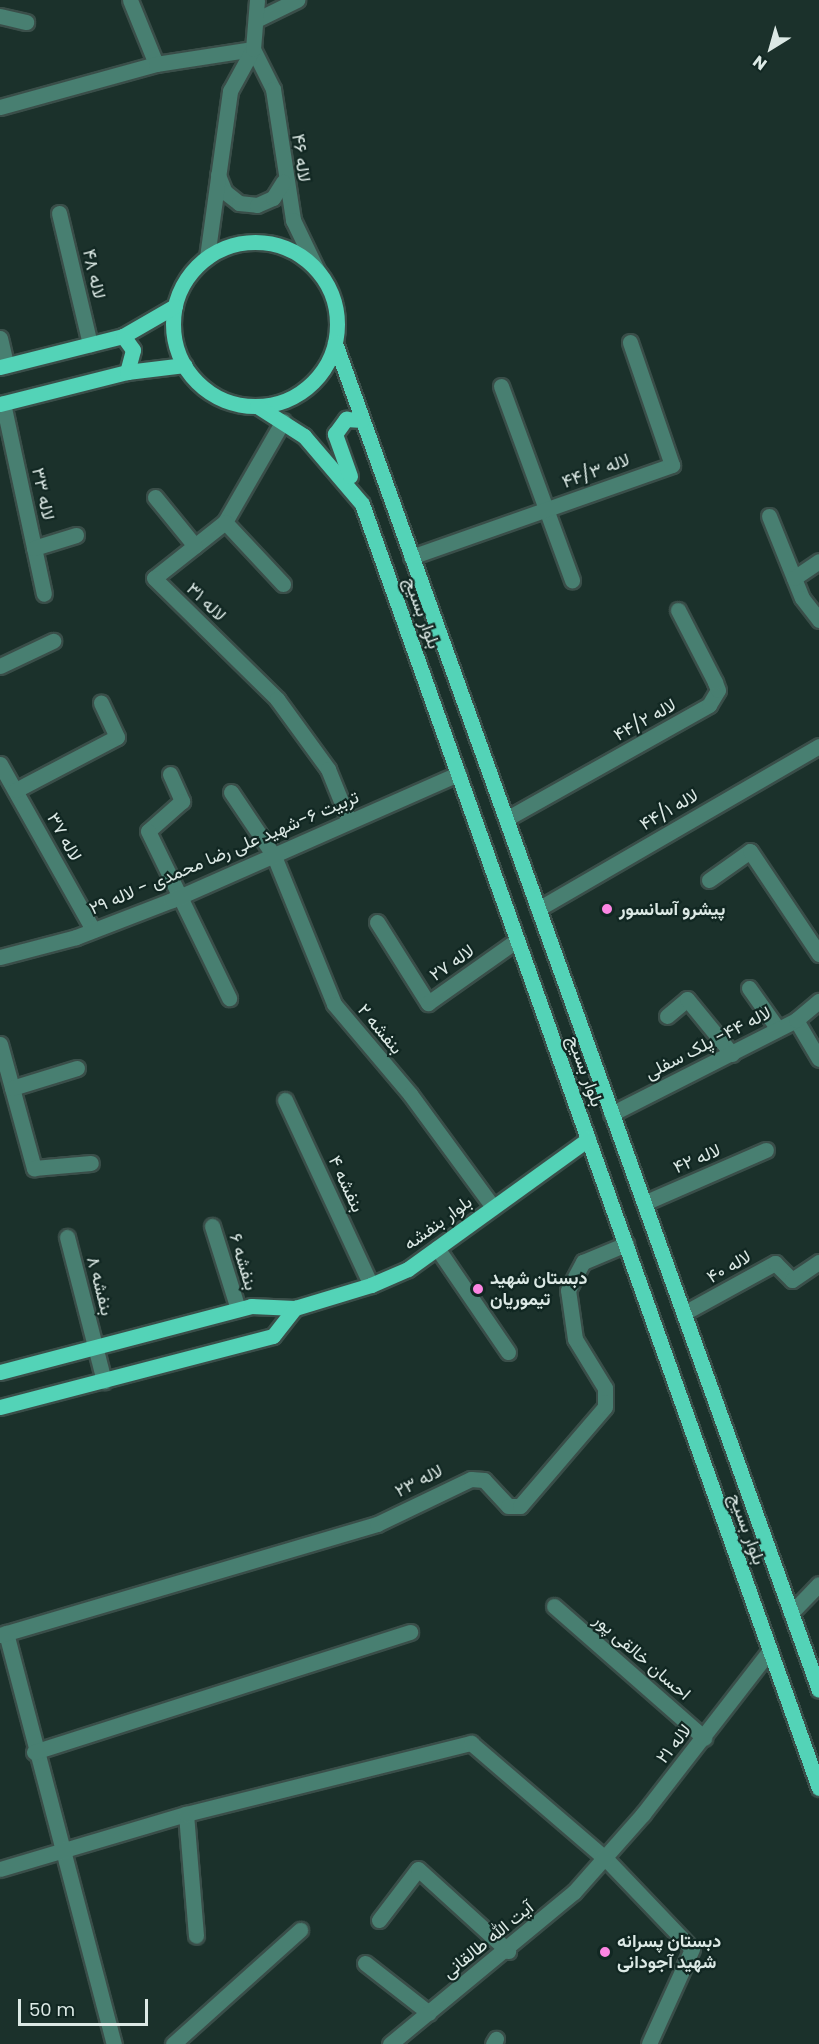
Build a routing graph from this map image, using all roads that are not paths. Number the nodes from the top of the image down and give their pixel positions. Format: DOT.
graph roads {
  1 [pos="130,0"];
  2 [pos="257,0"];
  3 [pos="297,0"];
  4 [pos="0,16"];
  5 [pos="255,20"];
  6 [pos="26,22"];
  7 [pos="253,50"];
  8 [pos="156,64"];
  9 [pos="0,108"];
  10 [pos="218,175"];
  11 [pos="283,182"];
  12 [pos="59,213"];
  13 [pos="207,257"];
  14 [pos="317,270"];
  15 [pos="175,306"];
  16 [pos="123,336"];
  17 [pos="0,338"];
  18 [pos="630,342"];
  19 [pos="335,343"];
  20 [pos="90,344"];
  21 [pos="185,365"];
  22 [pos="3,366"];
  23 [pos="127,372"];
  24 [pos="501,386"];
  25 [pos="2,403"];
  26 [pos="257,406"];
  27 [pos="362,420"];
  28 [pos="283,421"];
  29 [pos="155,497"];
  30 [pos="362,504"];
  31 [pos="547,510"];
  32 [pos="769,516"];
  33 [pos="225,522"];
  34 [pos="76,535"];
  35 [pos="195,546"];
  36 [pos="34,548"];
  37 [pos="411,558"];
  38 [pos="819,561"];
  39 [pos="794,578"];
  40 [pos="572,580"];
  41 [pos="282,584"];
  42 [pos="44,594"];
  43 [pos="678,610"];
  44 [pos="819,620"];
  45 [pos="53,641"];
  46 [pos="0,666"];
  47 [pos="101,702"];
  48 [pos="819,746"];
  49 [pos="0,764"];
  50 [pos="170,774"];
  51 [pos="458,774"];
  52 [pos="16,790"];
  53 [pos="231,792"];
  54 [pos="506,819"];
  55 [pos="350,821"];
  56 [pos="273,856"];
  57 [pos="709,880"];
  58 [pos="180,896"];
  59 [pos="538,909"];
  60 [pos="377,922"];
  61 [pos="93,930"];
  62 [pos="518,940"];
  63 [pos="819,954"];
  64 [pos="0,957"];
  65 [pos="749,987"];
  66 [pos="229,998"];
  67 [pos="819,1001"];
  68 [pos="667,1016"];
  69 [pos="796,1020"];
  70 [pos="778,1029"];
  71 [pos="0,1044"];
  72 [pos="732,1054"];
  73 [pos="819,1059"];
  74 [pos="77,1068"];
  75 [pos="12,1088"];
  76 [pos="285,1100"];
  77 [pos="612,1114"];
  78 [pos="588,1139"];
  79 [pos="766,1150"];
  80 [pos="91,1163"];
  81 [pos="644,1203"];
  82 [pos="493,1207"];
  83 [pos="212,1226"];
  84 [pos="67,1237"];
  85 [pos="626,1244"];
  86 [pos="437,1248"];
  87 [pos="819,1263"];
  88 [pos="371,1285"];
  89 [pos="295,1308"];
  90 [pos="237,1309"];
  91 [pos="684,1313"];
  92 [pos="95,1346"];
  93 [pos="508,1352"];
  94 [pos="0,1372"];
  95 [pos="104,1381"];
  96 [pos="0,1407"];
  97 [pos="819,1584"];
  98 [pos="554,1606"];
  99 [pos="791,1613"];
  100 [pos="410,1632"];
  101 [pos="3,1634"];
  102 [pos="770,1650"];
  103 [pos="819,1690"];
  104 [pos="704,1738"];
  105 [pos="34,1752"];
  106 [pos="819,1788"];
  107 [pos="186,1814"];
  108 [pos="61,1851"];
  109 [pos="606,1859"];
  110 [pos="0,1869"];
  111 [pos="379,1920"];
  112 [pos="300,1930"];
  113 [pos="196,1936"];
  114 [pos="507,1951"];
  115 [pos="365,1963"];
  116 [pos="429,2013"];
  117 [pos="114,2044"];
  118 [pos="173,2044"];
  119 [pos="390,2044"];
  120 [pos="649,2044"];
  1 -- 8 [label="street"];
  2 -- 5 [label="street"];
  3 -- 5 [label="street"];
  4 -- 6 [label="street"];
  5 -- 7 [label="street"];
  7 -- 8 [label="street"];
  7 -- 10 [label="street"];
  7 -- 11 [label="street, لاله ۴۶"];
  8 -- 9 [label="street"];
  10 -- 11 [label="street"];
  10 -- 13 [label="street"];
  11 -- 14 [label="street, لاله ۴۶"];
  12 -- 20 [label="street, لاله ۴۸"];
  13 -- 14 [label="main road"];
  13 -- 15 [label="main road"];
  14 -- 19 [label="main road"];
  15 -- 16 [label="main road"];
  15 -- 21 [label="main road"];
  16 -- 20 [label="main road"];
  16 -- 23 [label="main road"];
  17 -- 22 [label="street"];
  18 -- 31 [label="street, لاله ۴۴/۳"];
  19 -- 26 [label="main road"];
  19 -- 27 [label="main road, بلوار بسیج"];
  20 -- 22 [label="main road"];
  21 -- 23 [label="main road"];
  21 -- 26 [label="main road"];
  23 -- 25 [label="main road"];
  24 -- 31 [label="street"];
  25 -- 36 [label="street, لاله ۳۳"];
  26 -- 28 [label="main road, بلوار بسیج"];
  27 -- 30 [label="main road"];
  27 -- 37 [label="main road, بلوار بسیج"];
  28 -- 30 [label="main road, بلوار بسیج"];
  28 -- 33 [label="street, لاله ۳۱"];
  29 -- 35 [label="street"];
  30 -- 51 [label="main road, بلوار بسیج"];
  31 -- 37 [label="street, لاله ۴۴/۳"];
  31 -- 40 [label="street"];
  32 -- 39 [label="street"];
  33 -- 35 [label="street, لاله ۳۱"];
  33 -- 41 [label="street"];
  34 -- 36 [label="street"];
  35 -- 55 [label="street, لاله ۳۱"];
  36 -- 42 [label="street, لاله ۳۳"];
  37 -- 54 [label="main road, بلوار بسیج"];
  38 -- 39 [label="street"];
  39 -- 44 [label="street"];
  43 -- 54 [label="street, لاله ۴۴/۲"];
  45 -- 46 [label="street"];
  47 -- 52 [label="street"];
  48 -- 59 [label="street, لاله ۴۴/۱"];
  49 -- 52 [label="street, لاله ۳۷"];
  50 -- 58 [label="street"];
  51 -- 55 [label="street, تربیت ۶-شهید علی رضا محمدی - لاله ۲۹"];
  51 -- 62 [label="main road, بلوار بسیج"];
  52 -- 61 [label="street, لاله ۳۷"];
  53 -- 56 [label="street, بنفشه ۲"];
  54 -- 59 [label="main road, بلوار بسیج"];
  55 -- 56 [label="street, تربیت ۶-شهید علی رضا محمدی - لاله ۲۹"];
  56 -- 58 [label="street, تربیت ۶-شهید علی رضا محمدی - لاله ۲۹"];
  56 -- 82 [label="street, بنفشه ۲"];
  57 -- 63 [label="street"];
  58 -- 61 [label="street, تربیت ۶-شهید علی رضا محمدی - لاله ۲۹"];
  58 -- 66 [label="street"];
  59 -- 77 [label="main road, بلوار بسیج"];
  60 -- 62 [label="street, لاله ۲۷"];
  61 -- 64 [label="street, تربیت ۶-شهید علی رضا محمدی - لاله ۲۹"];
  62 -- 78 [label="main road, بلوار بسیج"];
  65 -- 70 [label="street"];
  67 -- 69 [label="street, لاله ۴۴- پلک سفلی"];
  68 -- 72 [label="street"];
  69 -- 70 [label="street, لاله ۴۴- پلک سفلی"];
  69 -- 73 [label="street"];
  70 -- 72 [label="street, لاله ۴۴- پلک سفلی"];
  71 -- 75 [label="street"];
  72 -- 77 [label="street, لاله ۴۴- پلک سفلی"];
  74 -- 75 [label="street"];
  75 -- 80 [label="street"];
  76 -- 88 [label="street, بنفشه ۴"];
  77 -- 81 [label="main road, بلوار بسیج"];
  78 -- 82 [label="main road, بلوار بنفشه"];
  78 -- 85 [label="main road, بلوار بسیج"];
  79 -- 81 [label="street, لاله ۴۲"];
  81 -- 91 [label="main road, بلوار بسیج"];
  82 -- 86 [label="main road, بلوار بنفشه"];
  83 -- 90 [label="street, بنفشه ۶"];
  84 -- 92 [label="street, بنفشه ۸"];
  85 -- 101 [label="street, لاله ۲۳"];
  85 -- 102 [label="main road, بلوار بسیج"];
  86 -- 88 [label="main road, بلوار بنفشه"];
  86 -- 93 [label="street"];
  87 -- 91 [label="street, لاله ۴۰"];
  88 -- 89 [label="main road, بلوار بنفشه"];
  89 -- 90 [label="main road, بلوار بنفشه"];
  89 -- 95 [label="main road"];
  90 -- 92 [label="main road, بلوار بنفشه"];
  91 -- 99 [label="main road, بلوار بسیج"];
  92 -- 94 [label="main road, بلوار بنفشه"];
  92 -- 95 [label="street, بنفشه ۸"];
  95 -- 96 [label="main road"];
  97 -- 99 [label="street"];
  98 -- 104 [label="street, احسان خالقی پور"];
  99 -- 103 [label="main road, بلوار بسیج"];
  100 -- 105 [label="street"];
  101 -- 105 [label="street"];
  102 -- 104 [label="street, لاله ۲۱"];
  102 -- 106 [label="main road, بلوار بسیج"];
  104 -- 109 [label="street, لاله ۲۱"];
  105 -- 108 [label="street"];
  107 -- 108 [label="street"];
  107 -- 109 [label="street"];
  107 -- 113 [label="street"];
  108 -- 110 [label="street"];
  108 -- 117 [label="street"];
  109 -- 114 [label="street, آیت الله طالقانی"];
  109 -- 120 [label="street"];
  111 -- 114 [label="street"];
  112 -- 118 [label="street"];
  114 -- 116 [label="street, آیت الله طالقانی"];
  115 -- 116 [label="street"];
  116 -- 119 [label="street, آیت الله طالقانی"];
}
